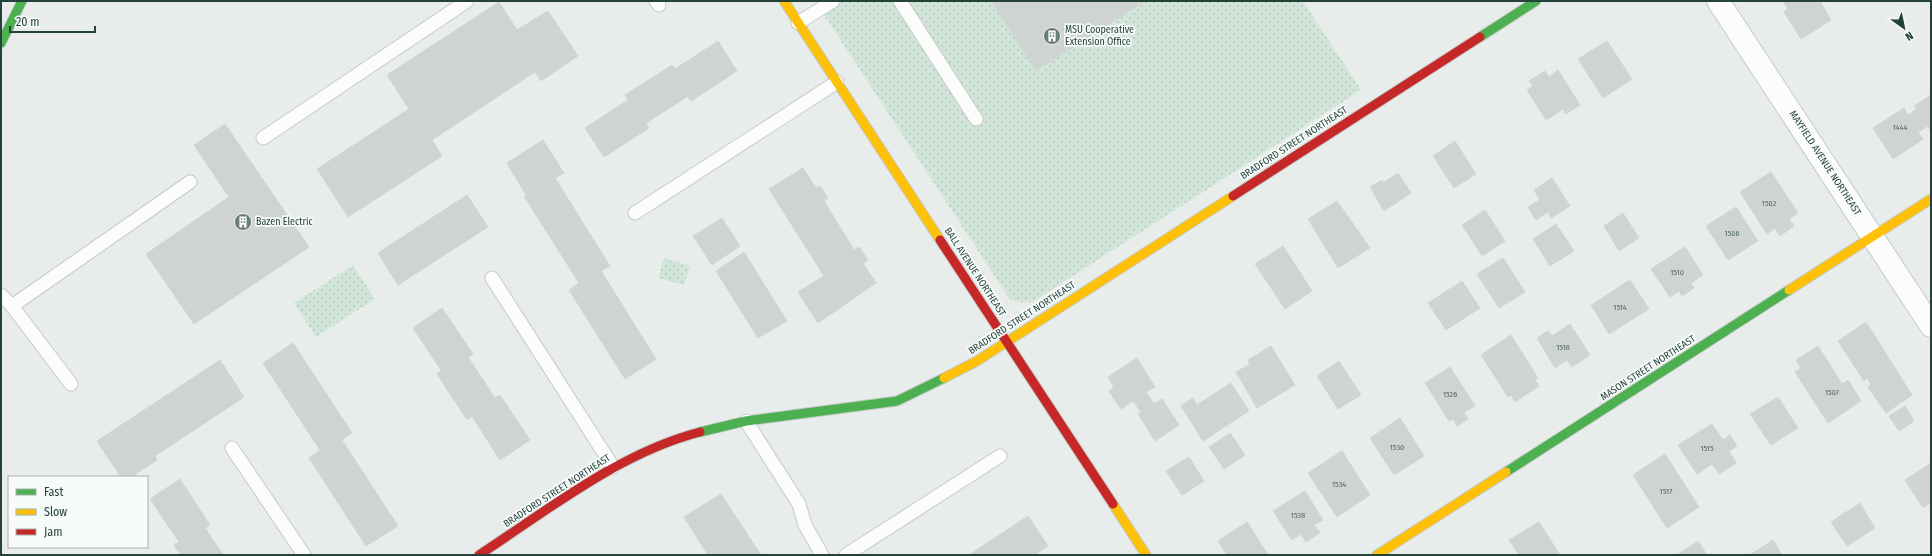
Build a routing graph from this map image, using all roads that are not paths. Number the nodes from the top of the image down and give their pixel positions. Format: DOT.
graph roads {
  1 [pos="22,1"];
  2 [pos="467,1"];
  3 [pos="784,1"];
  4 [pos="833,1"];
  5 [pos="900,1"];
  6 [pos="1536,1"];
  7 [pos="1718,1"];
  8 [pos="798,23"];
  9 [pos="1,43"];
  10 [pos="837,82"];
  11 [pos="976,119"];
  12 [pos="263,138"];
  13 [pos="190,182"];
  14 [pos="1931,199"];
  15 [pos="635,213"];
  16 [pos="1873,236"];
  17 [pos="492,278"];
  18 [pos="1,295"];
  19 [pos="12,306"];
  20 [pos="1931,326"];
  21 [pos="1008,341"];
  22 [pos="71,384"];
  23 [pos="746,421"];
  24 [pos="232,448"];
  25 [pos="1000,456"];
  26 [pos="613,467"];
  27 [pos="304,555"];
  28 [pos="479,555"];
  29 [pos="822,555"];
  30 [pos="846,555"];
  31 [pos="1146,555"];
  32 [pos="1377,555"];
  1 -- 9 [label="street"];
  2 -- 12 [label="lane"];
  3 -- 8 [label="street, BALL AVENUE NORTHEAST"];
  4 -- 8 [label="lane"];
  5 -- 11 [label="lane"];
  6 -- 21 [label="street, BRADFORD STREET NORTHEAST"];
  7 -- 16 [label="street, MAYFIELD AVENUE NORTHEAST"];
  8 -- 10 [label="street, BALL AVENUE NORTHEAST"];
  10 -- 15 [label="lane"];
  10 -- 21 [label="street, BALL AVENUE NORTHEAST"];
  13 -- 19 [label="lane"];
  14 -- 16 [label="street, MASON STREET NORTHEAST"];
  16 -- 20 [label="street, MAYFIELD AVENUE NORTHEAST"];
  16 -- 32 [label="street, MASON STREET NORTHEAST"];
  17 -- 26 [label="lane"];
  18 -- 19 [label="lane"];
  19 -- 22 [label="lane"];
  21 -- 23 [label="street, BRADFORD STREET NORTHEAST"];
  21 -- 31 [label="street, BALL AVENUE NORTHEAST"];
  23 -- 26 [label="street, BRADFORD STREET NORTHEAST"];
  23 -- 29 [label="lane"];
  24 -- 27 [label="lane"];
  25 -- 30 [label="lane"];
  26 -- 28 [label="street, BRADFORD STREET NORTHEAST"];
}
